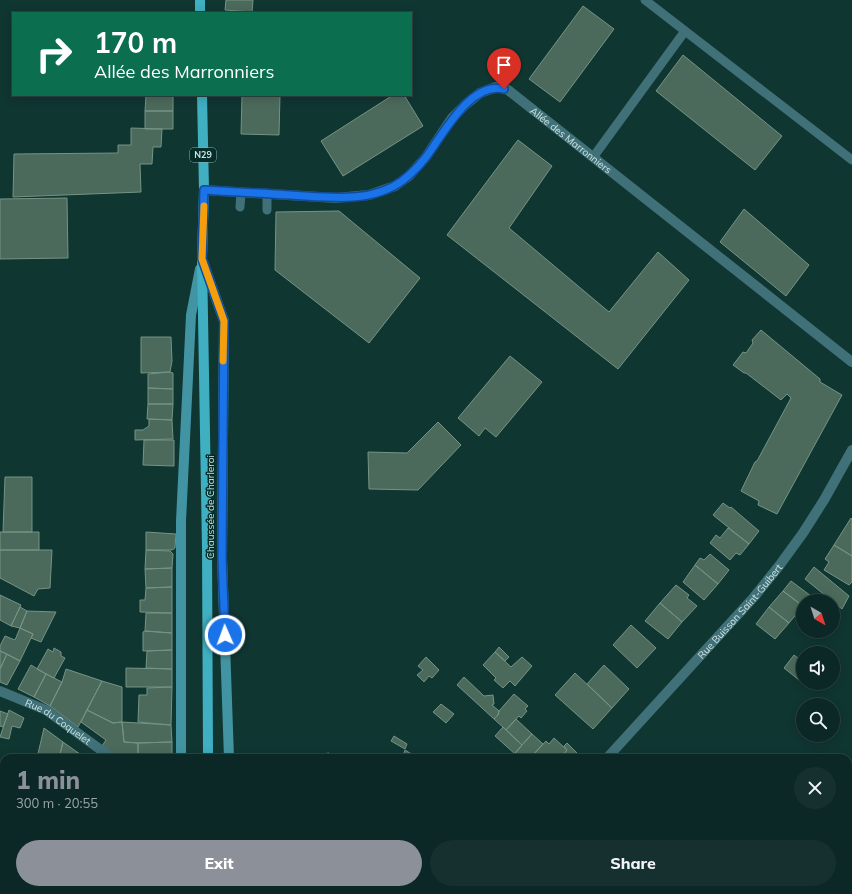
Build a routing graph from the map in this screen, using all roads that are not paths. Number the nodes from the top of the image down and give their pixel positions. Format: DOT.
graph roads {
  1 [pos="200,0"];
  2 [pos="645,0"];
  3 [pos="200,12"];
  4 [pos="685,31"];
  5 [pos="202,96"];
  6 [pos="594,156"];
  7 [pos="852,160"];
  8 [pos="204,190"];
  9 [pos="241,193"];
  10 [pos="267,194"];
  11 [pos="240,207"];
  12 [pos="267,210"];
  13 [pos="202,259"];
  14 [pos="852,362"];
  15 [pos="852,450"];
  16 [pos="0,691"];
  17 [pos="106,754"];
  18 [pos="181,754"];
  19 [pos="208,754"];
  20 [pos="229,754"];
  21 [pos="611,754"];
  1 -- 3 [label="main road"];
  2 -- 4 [label="lane"];
  4 -- 6 [label="lane"];
  4 -- 7 [label="lane"];
  5 -- 8 [label="main road, Chaussée de Charleroi / N29"];
  6 -- 10 [label="street, Allée des Marronniers"];
  6 -- 14 [label="street, Allée des Marronniers"];
  8 -- 9 [label="street, Allée des Marronniers"];
  8 -- 13 [label="main road, Chaussée de Charleroi / N29"];
  9 -- 10 [label="street, Allée des Marronniers"];
  9 -- 11 [label="lane"];
  10 -- 12 [label="lane"];
  13 -- 18 [label="street, Chaussée de Charleroi / N29"];
  13 -- 19 [label="main road, Chaussée de Charleroi / N29"];
  13 -- 20 [label="street, Chaussée de Charleroi / N29"];
  15 -- 21 [label="street, Rue Buisson Saint-Guibert"];
  16 -- 17 [label="street, Rue du Coquelet"];
}
